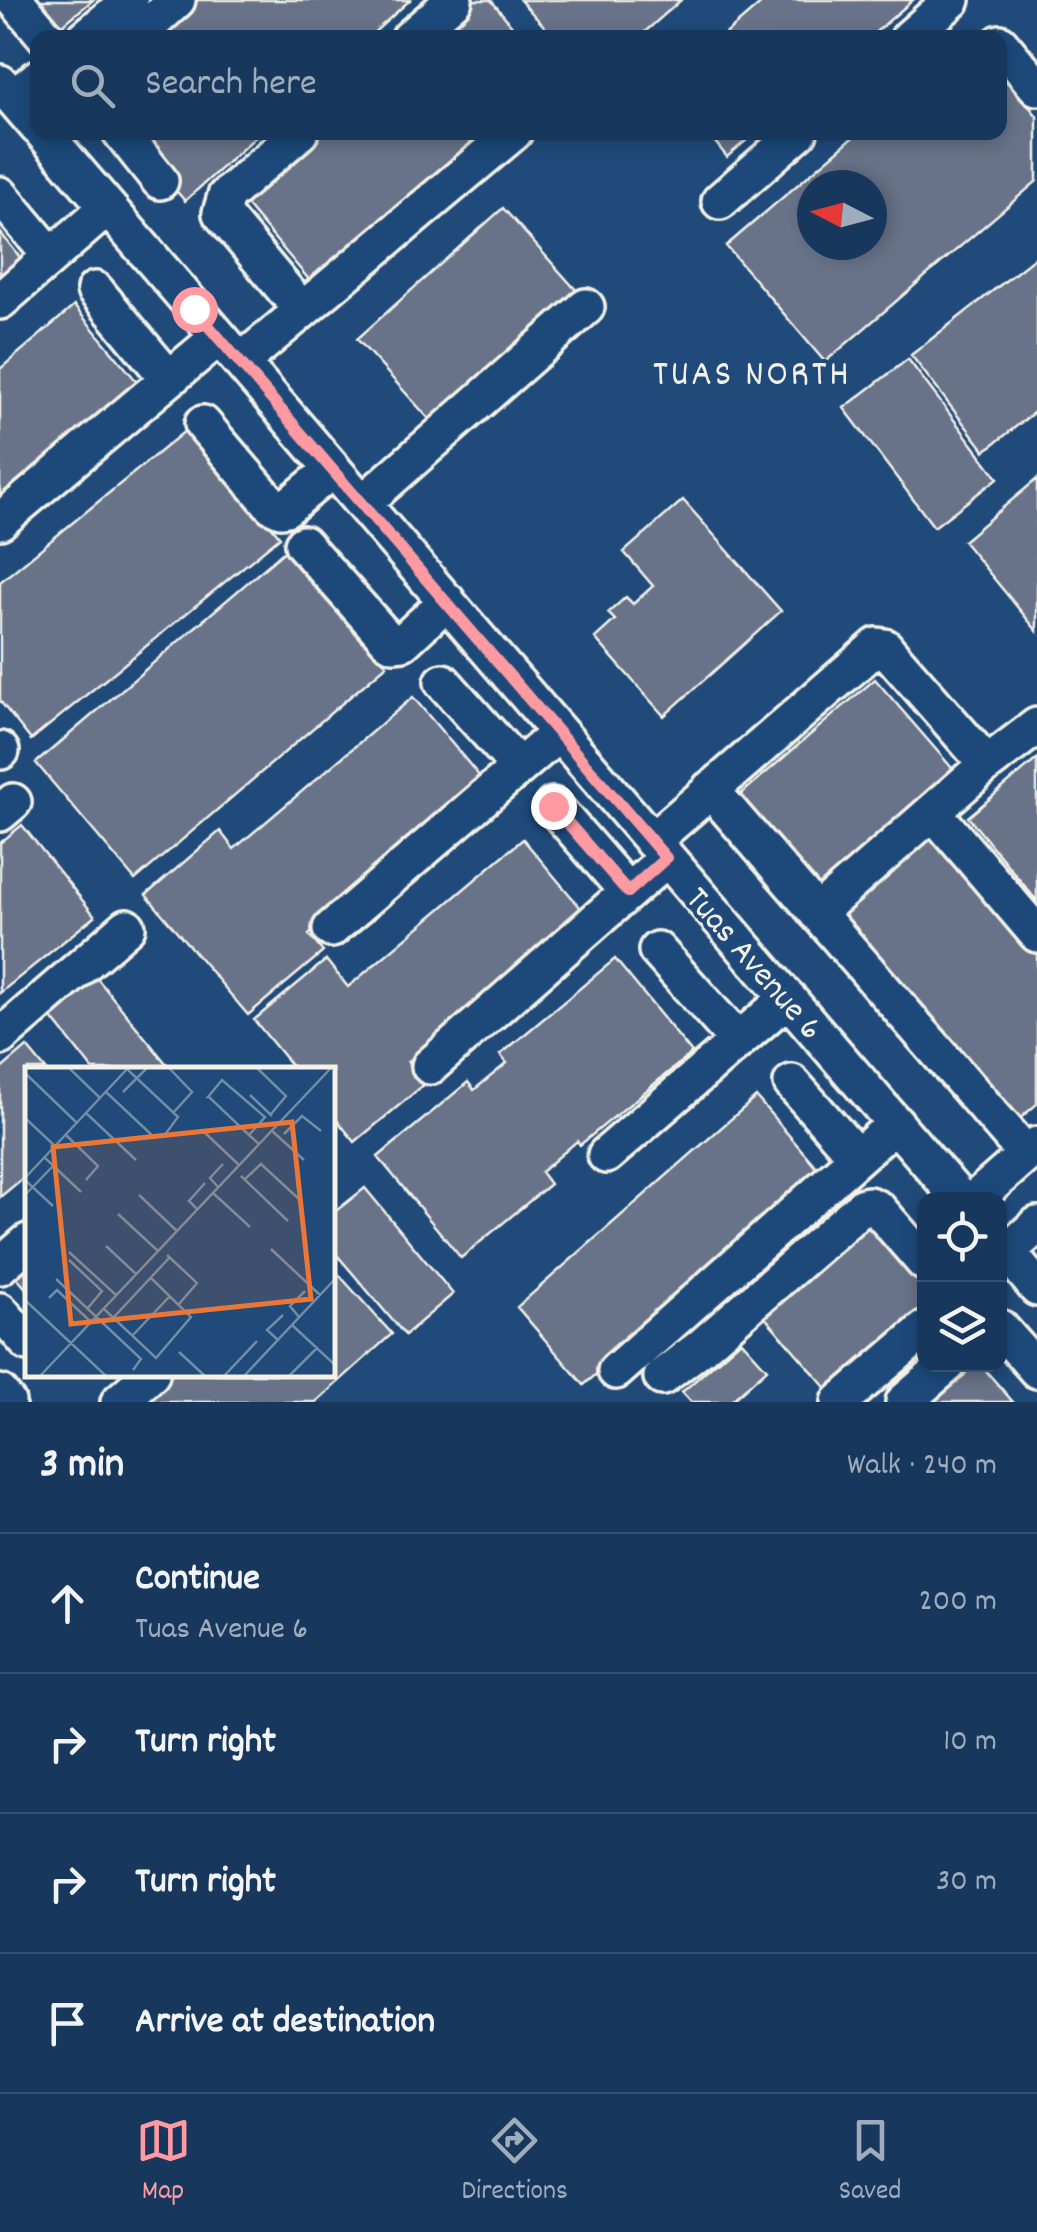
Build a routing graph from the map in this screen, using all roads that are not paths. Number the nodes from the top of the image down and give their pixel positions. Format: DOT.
graph roads {
  1 [pos="15,0"];
  2 [pos="130,0"];
  3 [pos="177,0"];
  4 [pos="454,0"];
  5 [pos="952,0"];
  6 [pos="40,30"];
  7 [pos="94,30"];
  8 [pos="144,30"];
  9 [pos="419,30"];
  10 [pos="917,30"];
  11 [pos="1007,51"];
  12 [pos="1037,87"];
  13 [pos="53,140"];
  14 [pos="128,140"];
  15 [pos="291,140"];
  16 [pos="504,140"];
  17 [pos="790,140"];
  18 [pos="160,181"];
  19 [pos="0,195"];
  20 [pos="720,201"];
  21 [pos="108,208"];
  22 [pos="52,256"];
  23 [pos="95,290"];
  24 [pos="0,301"];
  25 [pos="586,308"];
  26 [pos="302,310"];
  27 [pos="230,349"];
  28 [pos="168,380"];
  29 [pos="203,424"];
  30 [pos="333,469"];
  31 [pos="363,503"];
  32 [pos="0,521"];
  33 [pos="303,544"];
  34 [pos="447,601"];
  35 [pos="443,682"];
  36 [pos="1037,726"];
  37 [pos="559,733"];
  38 [pos="987,764"];
  39 [pos="519,768"];
  40 [pos="710,790"];
  41 [pos="553,806"];
  42 [pos="934,813"];
  43 [pos="659,849"];
  44 [pos="628,892"];
  45 [pos="816,913"];
  46 [pos="127,927"];
  47 [pos="331,929"];
  48 [pos="1037,934"];
  49 [pos="658,950"];
  50 [pos="788,998"];
  51 [pos="0,1037"];
  52 [pos="738,1042"];
  53 [pos="430,1066"];
  54 [pos="792,1084"];
  55 [pos="896,1124"];
  56 [pos="1032,1150"];
  57 [pos="606,1155"];
  58 [pos="857,1157"];
  59 [pos="954,1192"];
  60 [pos="983,1192"];
  61 [pos="1037,1224"];
  62 [pos="25,1245"];
  63 [pos="1007,1246"];
  64 [pos="917,1254"];
  65 [pos="1007,1256"];
  66 [pos="0,1266"];
  67 [pos="1037,1289"];
  68 [pos="0,1310"];
  69 [pos="1007,1318"];
  70 [pos="1007,1334"];
  71 [pos="917,1336"];
  72 [pos="25,1339"];
  73 [pos="1037,1370"];
  74 [pos="616,1371"];
  75 [pos="939,1372"];
  76 [pos="148,1377"];
  77 [pos="662,1377"];
  78 [pos="0,1393"];
  79 [pos="8,1402"];
  80 [pos="119,1402"];
  81 [pos="840,1402"];
  82 [pos="904,1402"];
  1 -- 6 [label="street"];
  2 -- 7 [label="street"];
  3 -- 8 [label="street"];
  4 -- 9 [label="street"];
  5 -- 10 [label="street"];
  11 -- 12 [label="street"];
  13 -- 21 [label="street, Tuas Avenue 6"];
  14 -- 18 [label="street"];
  15 -- 26 [label="street"];
  16 -- 26 [label="street"];
  17 -- 20 [label="street"];
  19 -- 22 [label="street"];
  21 -- 22 [label="street"];
  21 -- 27 [label="street, Tuas Avenue 6"];
  22 -- 24 [label="street"];
  23 -- 28 [label="street"];
  25 -- 31 [label="street"];
  26 -- 27 [label="street"];
  27 -- 28 [label="street"];
  27 -- 30 [label="street, Tuas Avenue 6"];
  28 -- 32 [label="street"];
  29 -- 30 [label="street"];
  30 -- 31 [label="street, Tuas Avenue 6"];
  31 -- 34 [label="street, Tuas Avenue 6"];
  33 -- 34 [label="street"];
  34 -- 37 [label="street, Tuas Avenue 6"];
  35 -- 39 [label="street"];
  36 -- 38 [label="street"];
  37 -- 39 [label="street"];
  37 -- 43 [label="street, Tuas Avenue 6"];
  38 -- 40 [label="street"];
  38 -- 42 [label="street"];
  39 -- 47 [label="street"];
  40 -- 43 [label="street"];
  40 -- 45 [label="street"];
  41 -- 44 [label="street"];
  42 -- 45 [label="street"];
  42 -- 48 [label="street"];
  43 -- 44 [label="street"];
  43 -- 50 [label="street, Tuas Avenue 6"];
  44 -- 53 [label="street"];
  45 -- 56 [label="street"];
  46 -- 51 [label="street"];
  49 -- 52 [label="street"];
  50 -- 52 [label="street"];
  50 -- 55 [label="street, Tuas Avenue 6"];
  52 -- 57 [label="street"];
  54 -- 58 [label="street"];
  55 -- 58 [label="street"];
  55 -- 59 [label="street, Tuas Avenue 6"];
  56 -- 60 [label="street"];
  58 -- 74 [label="street"];
  61 -- 63 [label="street"];
  62 -- 66 [label="street"];
  64 -- 77 [label="street"];
  65 -- 67 [label="street"];
  67 -- 69 [label="street"];
  68 -- 72 [label="street"];
  70 -- 73 [label="street"];
  71 -- 81 [label="street"];
  75 -- 82 [label="street"];
  76 -- 80 [label="street"];
  78 -- 79 [label="street"];
}
